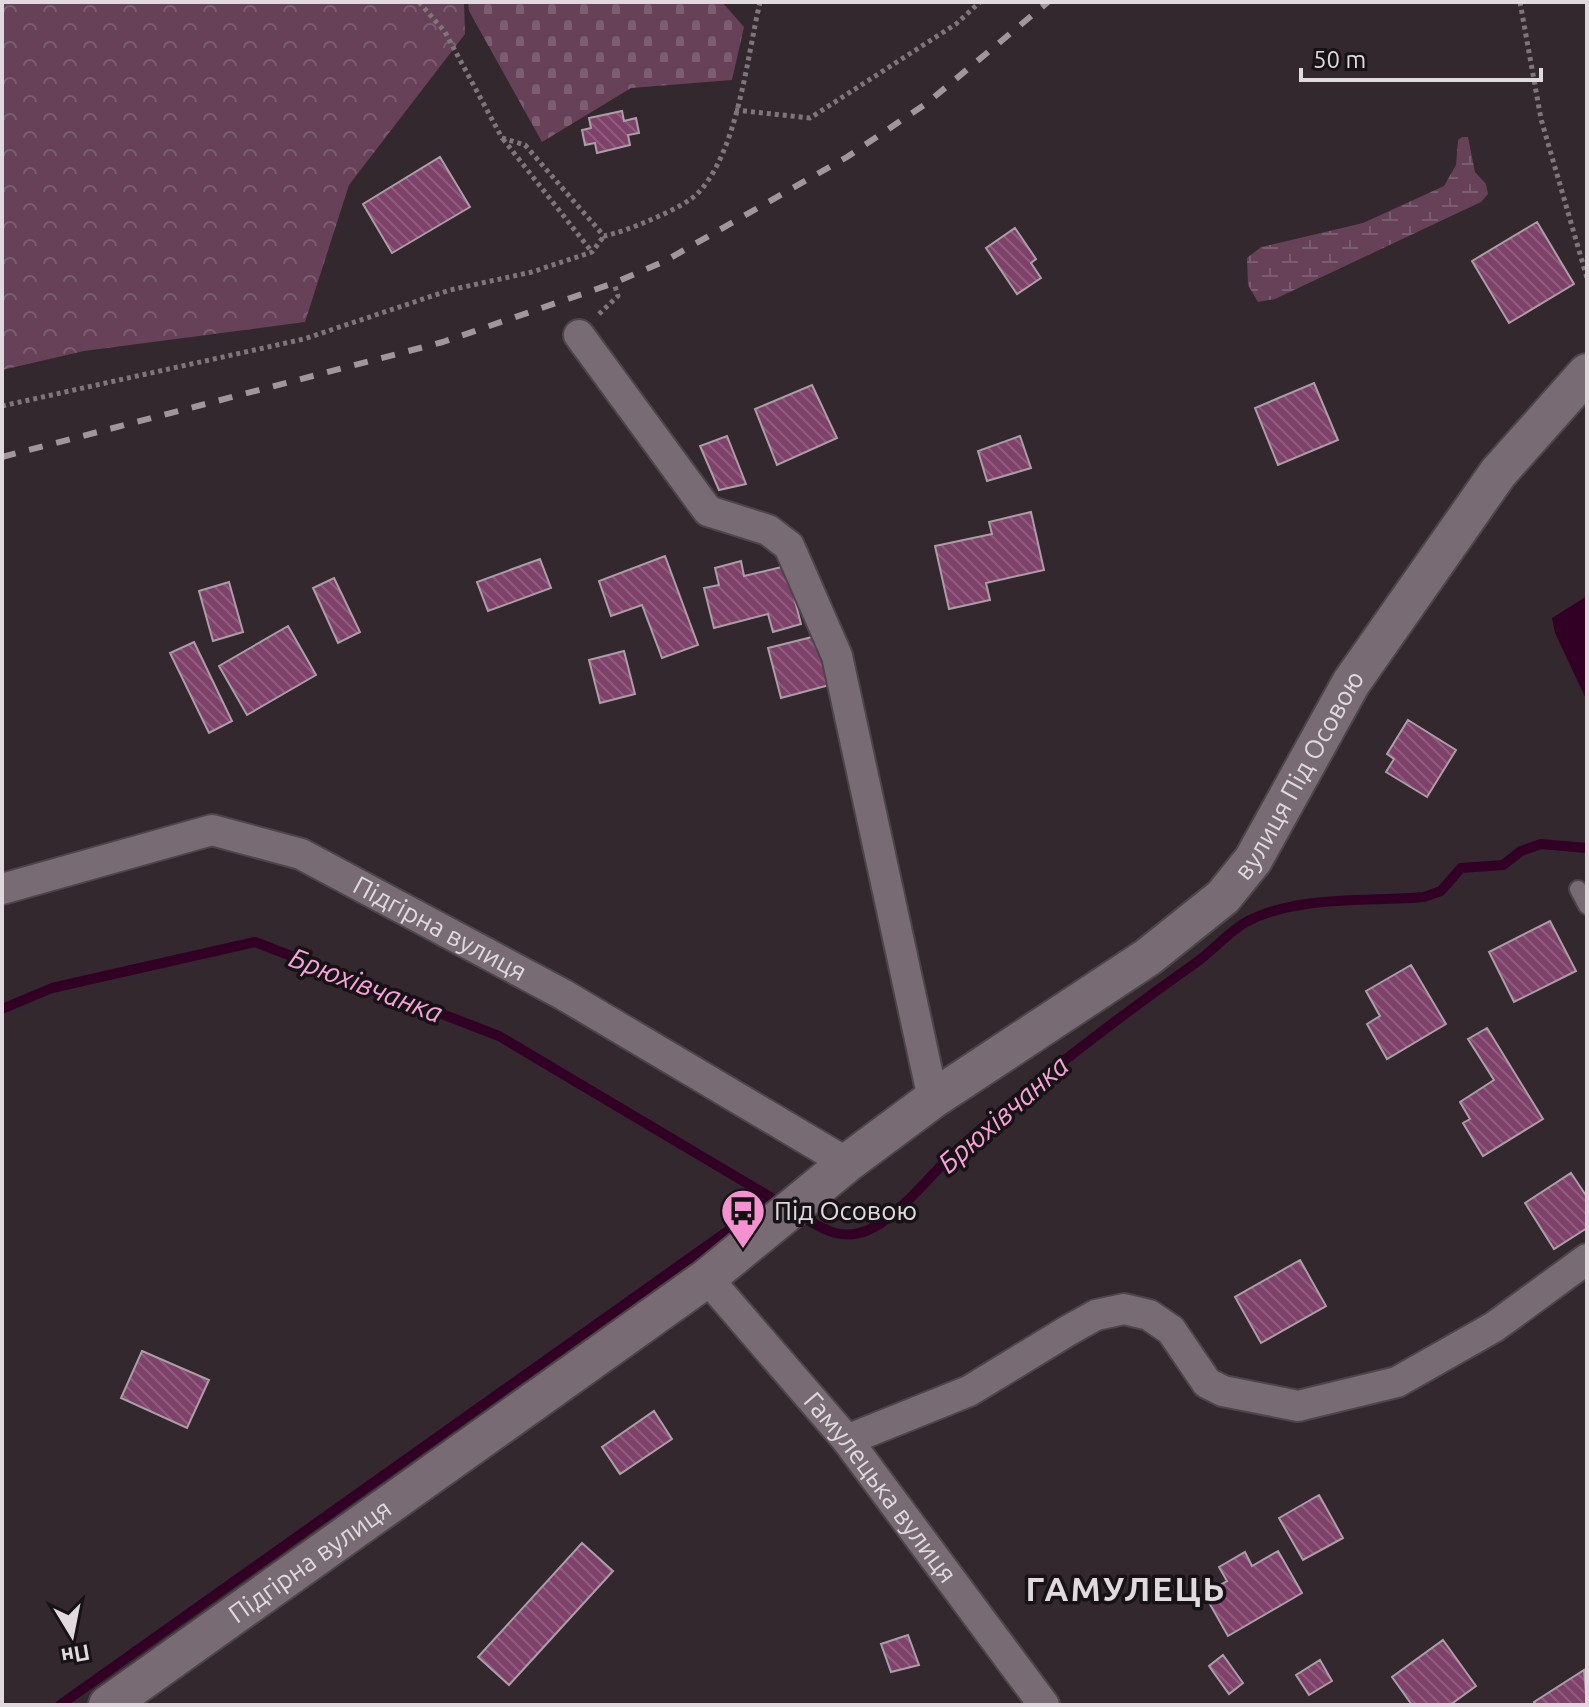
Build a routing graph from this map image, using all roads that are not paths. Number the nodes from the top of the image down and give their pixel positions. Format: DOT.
graph roads {
  1 [pos="579,335"];
  2 [pos="1587,373"];
  3 [pos="2,889"];
  4 [pos="1578,889"];
  5 [pos="1587,906"];
  6 [pos="933,1099"];
  7 [pos="847,1163"];
  8 [pos="773,1226"];
  9 [pos="1587,1259"];
  10 [pos="707,1278"];
  11 [pos="847,1440"];
  12 [pos="108,1705"];
  13 [pos="1044,1705"];
  1 -- 6 [label="street"];
  2 -- 6 [label="street, вулиця Під Осовою"];
  3 -- 7 [label="street, Підгірна вулиця"];
  4 -- 5 [label="lane"];
  6 -- 7 [label="street, вулиця Під Осовою"];
  7 -- 8 [label="street, вулиця Під Осовою"];
  8 -- 10 [label="street, Підгірна вулиця"];
  9 -- 11 [label="street"];
  10 -- 11 [label="street, Гамулецька вулиця"];
  10 -- 12 [label="street, Підгірна вулиця"];
  11 -- 13 [label="street, Гамулецька вулиця"];
}
